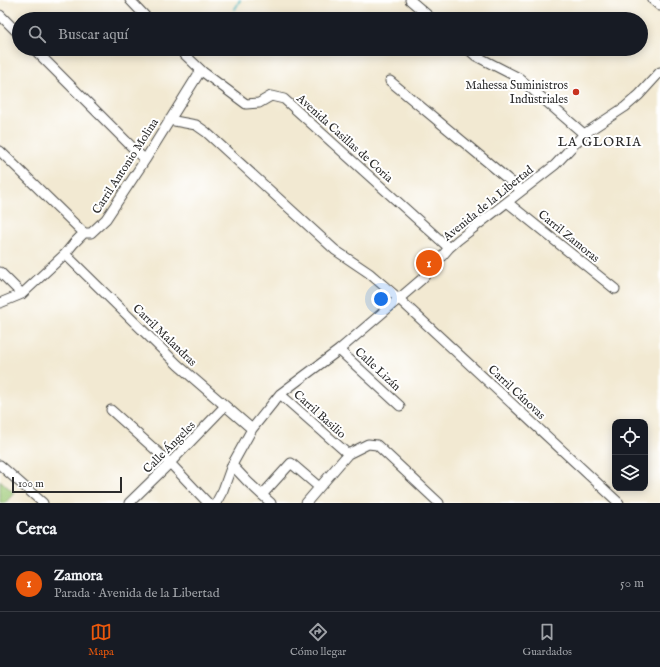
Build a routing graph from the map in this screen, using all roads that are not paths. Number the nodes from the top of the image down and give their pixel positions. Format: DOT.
graph roads {
  1 [pos="130,0"];
  2 [pos="410,0"];
  3 [pos="653,0"];
  4 [pos="660,6"];
  5 [pos="141,12"];
  6 [pos="424,12"];
  7 [pos="0,15"];
  8 [pos="12,27"];
  9 [pos="41,56"];
  10 [pos="186,56"];
  11 [pos="476,56"];
  12 [pos="200,70"];
  13 [pos="660,72"];
  14 [pos="390,81"];
  15 [pos="170,120"];
  16 [pos="584,134"];
  17 [pos="0,151"];
  18 [pos="145,160"];
  19 [pos="521,190"];
  20 [pos="507,202"];
  21 [pos="84,233"];
  22 [pos="449,248"];
  23 [pos="65,254"];
  24 [pos="0,272"];
  25 [pos="615,288"];
  26 [pos="22,294"];
  27 [pos="398,298"];
  28 [pos="0,303"];
  29 [pos="339,350"];
  30 [pos="280,394"];
  31 [pos="225,406"];
  32 [pos="400,406"];
  33 [pos="111,410"];
  34 [pos="252,429"];
  35 [pos="348,454"];
  36 [pos="170,463"];
  37 [pos="0,465"];
  38 [pos="232,465"];
  39 [pos="319,487"];
  40 [pos="262,494"];
  41 [pos="308,502"];
  42 [pos="43,503"];
  43 [pos="129,503"];
  44 [pos="208,503"];
  45 [pos="216,503"];
  46 [pos="271,503"];
  47 [pos="439,503"];
  48 [pos="619,503"];
  1 -- 5 [label="street"];
  2 -- 6 [label="street"];
  3 -- 4 [label="street"];
  7 -- 8 [label="street"];
  9 -- 18 [label="street"];
  10 -- 12 [label="street, Avenida Casillas de Coria"];
  11 -- 16 [label="street"];
  12 -- 15 [label="street, Carril Antonio Molina"];
  12 -- 22 [label="street, Avenida Casillas de Coria"];
  13 -- 16 [label="street, Avenida de la Libertad"];
  14 -- 19 [label="street"];
  15 -- 18 [label="street, Carril Antonio Molina"];
  15 -- 27 [label="street, Carril Cánovas"];
  16 -- 19 [label="street, Avenida de la Libertad"];
  17 -- 21 [label="street"];
  18 -- 21 [label="street, Carril Antonio Molina"];
  19 -- 20 [label="street, Avenida de la Libertad"];
  20 -- 22 [label="street, Avenida de la Libertad"];
  20 -- 25 [label="street, Carril Zamoras"];
  21 -- 23 [label="street, Carril Antonio Molina"];
  22 -- 27 [label="street, Avenida de la Libertad"];
  23 -- 26 [label="street, Carril Antonio Molina"];
  23 -- 31 [label="street, Carril Malandras"];
  24 -- 26 [label="street"];
  26 -- 28 [label="street, Carril Antonio Molina"];
  27 -- 29 [label="street, Avenida de la Libertad"];
  27 -- 48 [label="street, Carril Cánovas"];
  29 -- 30 [label="street, Avenida de la Libertad"];
  29 -- 32 [label="street, Calle Lizán"];
  30 -- 34 [label="street, Avenida de la Libertad"];
  30 -- 35 [label="street, Carril Basilio"];
  31 -- 34 [label="street, Carril Malandras"];
  31 -- 36 [label="street, Calle Ángeles"];
  33 -- 36 [label="street"];
  34 -- 38 [label="street, Avenida de la Libertad"];
  35 -- 39 [label="street"];
  35 -- 47 [label="street, Carril Basilio"];
  36 -- 43 [label="street, Calle Ángeles"];
  36 -- 44 [label="street"];
  37 -- 42 [label="street"];
  38 -- 40 [label="street"];
  38 -- 45 [label="street, Avenida de la Libertad"];
  39 -- 40 [label="street"];
  39 -- 41 [label="street"];
  40 -- 46 [label="street"];
}
